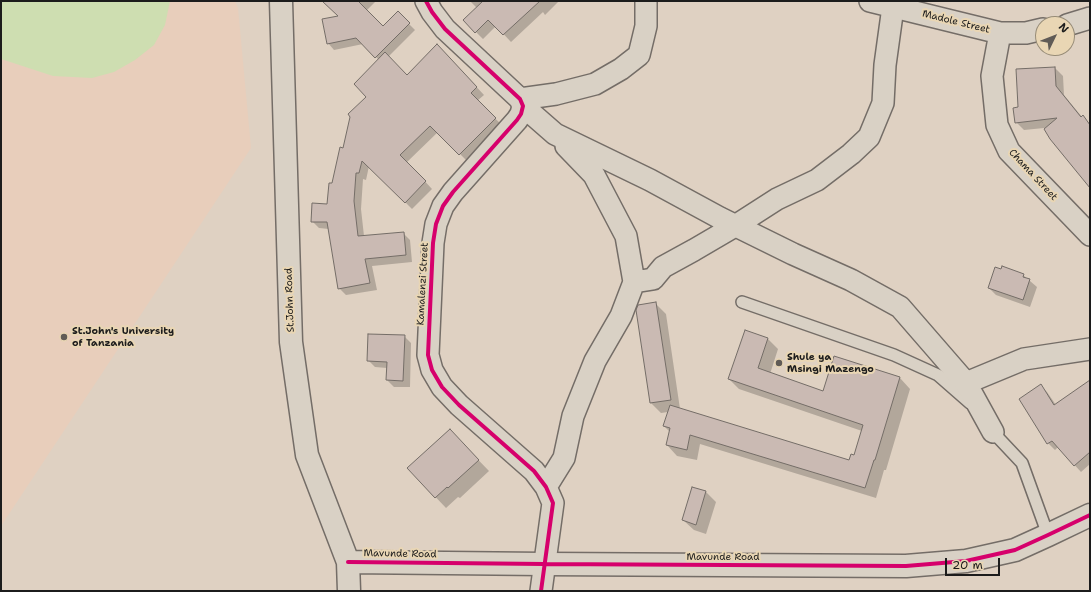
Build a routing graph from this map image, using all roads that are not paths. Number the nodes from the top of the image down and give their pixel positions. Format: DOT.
graph roads {
  1 [pos="281,1"];
  2 [pos="426,1"];
  3 [pos="646,1"];
  4 [pos="870,1"];
  5 [pos="893,4"];
  6 [pos="1090,18"];
  7 [pos="1075,23"];
  8 [pos="1035,31"];
  9 [pos="1000,33"];
  10 [pos="522,103"];
  11 [pos="555,134"];
  12 [pos="735,226"];
  13 [pos="1090,235"];
  14 [pos="634,282"];
  15 [pos="742,302"];
  16 [pos="1090,349"];
  17 [pos="966,383"];
  18 [pos="993,432"];
  19 [pos="546,487"];
  20 [pos="1090,515"];
  21 [pos="1048,535"];
  22 [pos="348,562"];
  23 [pos="544,564"];
  24 [pos="349,591"];
  25 [pos="541,591"];
  1 -- 22 [label="street, St.John Road"];
  2 -- 10 [label="street"];
  3 -- 10 [label="street"];
  4 -- 5 [label="street, Madole Street"];
  5 -- 9 [label="street, Madole Street"];
  5 -- 12 [label="street"];
  6 -- 7 [label="street"];
  8 -- 9 [label="street, Madole Street"];
  9 -- 13 [label="street, Chama Street"];
  10 -- 11 [label="street"];
  10 -- 19 [label="street, Kamalenzi Street"];
  11 -- 12 [label="street"];
  11 -- 14 [label="street"];
  12 -- 14 [label="street"];
  12 -- 17 [label="street"];
  14 -- 19 [label="street"];
  15 -- 18 [label="lane"];
  16 -- 17 [label="street"];
  17 -- 18 [label="street"];
  18 -- 21 [label="lane"];
  19 -- 23 [label="street, Kamalenzi Street"];
  20 -- 21 [label="street, Mavunde Road"];
  21 -- 23 [label="street, Mavunde Road"];
  22 -- 23 [label="street, Mavunde Road"];
  22 -- 24 [label="street, St.John Road"];
  23 -- 25 [label="street, Kamalenzi Street"];
}
